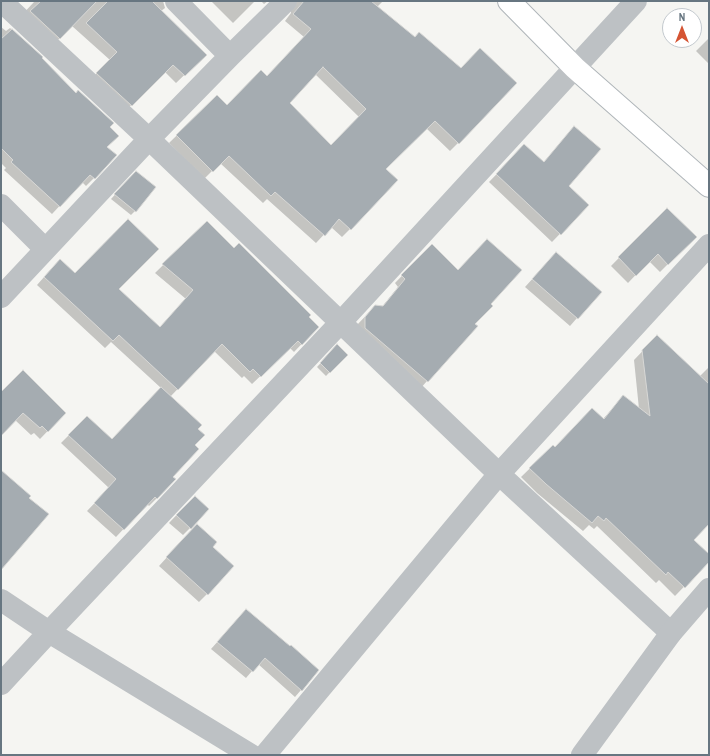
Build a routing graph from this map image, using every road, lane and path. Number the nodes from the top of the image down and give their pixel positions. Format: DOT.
graph roads {
  1 [pos="176,1"];
  2 [pos="286,1"];
  3 [pos="509,1"];
  4 [pos="636,1"];
  5 [pos="2,2"];
  6 [pos="230,56"];
  7 [pos="575,68"];
  8 [pos="149,139"];
  9 [pos="709,186"];
  10 [pos="1,205"];
  11 [pos="709,245"];
  12 [pos="45,249"];
  13 [pos="1,297"];
  14 [pos="341,322"];
  15 [pos="499,474"];
  16 [pos="709,589"];
  17 [pos="1,600"];
  18 [pos="49,632"];
  19 [pos="670,633"];
  20 [pos="1,684"];
  21 [pos="251,755"];
  22 [pos="265,755"];
  23 [pos="582,755"];
  1 -- 6 [label="street"];
  2 -- 6 [label="street"];
  3 -- 7 [label="main road"];
  4 -- 7 [label="street"];
  5 -- 8 [label="street"];
  6 -- 8 [label="street"];
  7 -- 9 [label="main road"];
  7 -- 14 [label="street"];
  8 -- 12 [label="street"];
  8 -- 14 [label="street"];
  10 -- 12 [label="street"];
  11 -- 15 [label="street"];
  12 -- 13 [label="street"];
  14 -- 15 [label="street"];
  14 -- 18 [label="street"];
  15 -- 19 [label="street"];
  15 -- 22 [label="street"];
  16 -- 19 [label="street"];
  17 -- 18 [label="street"];
  18 -- 20 [label="street"];
  18 -- 21 [label="street"];
  19 -- 23 [label="street"];
}
